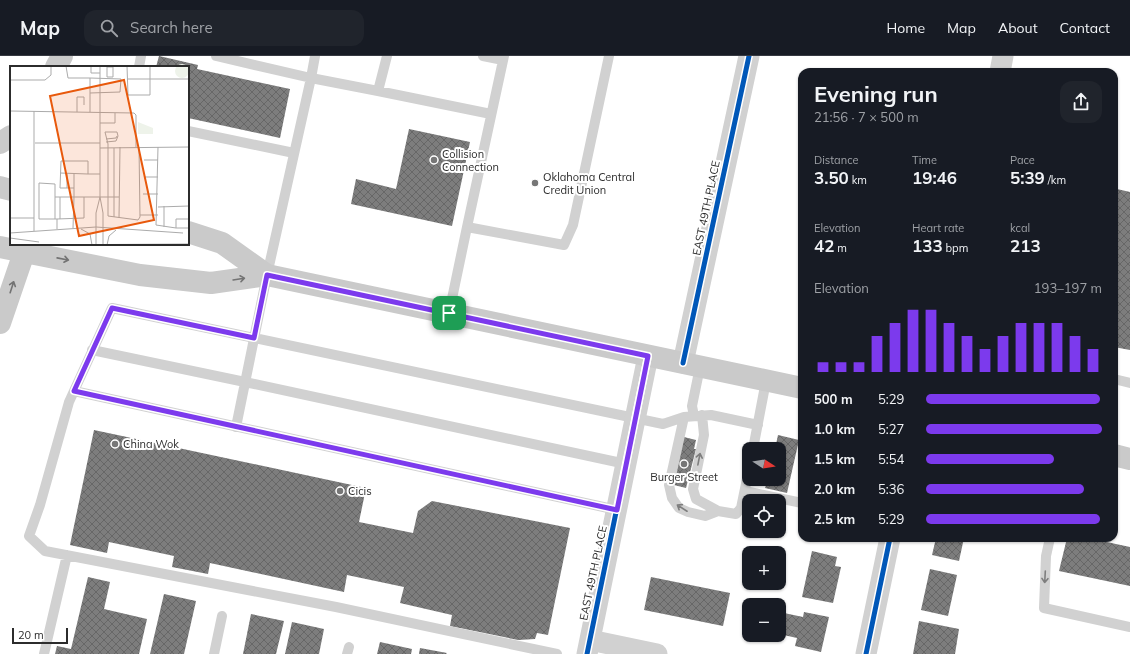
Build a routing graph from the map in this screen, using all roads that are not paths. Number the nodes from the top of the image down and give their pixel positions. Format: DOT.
graph roads {
  1 [pos="62,56"];
  2 [pos="65,56"];
  3 [pos="141,56"];
  4 [pos="216,56"];
  5 [pos="315,56"];
  6 [pos="387,56"];
  7 [pos="483,56"];
  8 [pos="610,56"];
  9 [pos="749,56"];
  10 [pos="1004,56"];
  11 [pos="504,58"];
  12 [pos="57,66"];
  13 [pos="63,66"];
  14 [pos="139,66"];
  15 [pos="1001,68"];
  16 [pos="311,78"];
  17 [pos="378,91"];
  18 [pos="491,114"];
  19 [pos="189,132"];
  20 [pos="10,137"];
  21 [pos="0,142"];
  22 [pos="294,153"];
  23 [pos="0,187"];
  24 [pos="10,190"];
  25 [pos="467,227"];
  26 [pos="189,232"];
  27 [pos="0,246"];
  28 [pos="26,248"];
  29 [pos="267,275"];
  30 [pos="449,313"];
  31 [pos="0,323"];
  32 [pos="254,338"];
  33 [pos="92,350"];
  34 [pos="648,356"];
  35 [pos="692,365"];
  36 [pos="766,380"];
  37 [pos="1118,380"];
  38 [pos="245,382"];
  39 [pos="1130,383"];
  40 [pos="798,387"];
  41 [pos="74,391"];
  42 [pos="693,416"];
  43 [pos="635,418"];
  44 [pos="758,425"];
  45 [pos="236,427"];
  46 [pos="754,442"];
  47 [pos="1118,457"];
  48 [pos="1130,459"];
  49 [pos="626,464"];
  50 [pos="746,486"];
  51 [pos="745,492"];
  52 [pos="798,502"];
  53 [pos="617,510"];
  54 [pos="718,511"];
  55 [pos="889,542"];
  56 [pos="1049,542"];
  57 [pos="67,555"];
  58 [pos="222,616"];
  59 [pos="1130,627"];
  60 [pos="588,647"];
  61 [pos="44,654"];
  62 [pos="214,654"];
  63 [pos="557,654"];
  64 [pos="657,654"];
  65 [pos="866,654"];
  1 -- 12 [label="main road"];
  2 -- 13 [label="main road"];
  3 -- 14 [label="lane"];
  4 -- 16 [label="lane"];
  5 -- 16 [label="lane"];
  6 -- 17 [label="lane"];
  7 -- 11 [label="lane"];
  8 -- 25 [label="lane"];
  9 -- 35 [label="street, EAST 49TH PLACE"];
  10 -- 15 [label="street"];
  11 -- 18 [label="lane"];
  16 -- 17 [label="lane"];
  16 -- 22 [label="lane"];
  17 -- 18 [label="lane"];
  18 -- 25 [label="lane"];
  19 -- 22 [label="lane"];
  20 -- 21 [label="main road"];
  22 -- 29 [label="lane"];
  23 -- 24 [label="main road"];
  25 -- 30 [label="lane"];
  26 -- 29 [label="main road"];
  27 -- 28 [label="main road"];
  28 -- 29 [label="main road, one-way"];
  31 -- 28 [label="main road, one-way"];
  29 -- 30 [label="main road"];
  29 -- 32 [label="lane"];
  30 -- 34 [label="main road"];
  32 -- 33 [label="lane"];
  32 -- 38 [label="lane"];
  32 -- 43 [label="lane"];
  33 -- 38 [label="lane"];
  33 -- 41 [label="lane"];
  34 -- 35 [label="main road"];
  34 -- 43 [label="street, EAST 49TH PLACE"];
  35 -- 36 [label="main road"];
  35 -- 42 [label="lane"];
  36 -- 40 [label="main road"];
  36 -- 44 [label="lane"];
  37 -- 39 [label="lane"];
  38 -- 45 [label="lane"];
  38 -- 49 [label="lane"];
  41 -- 45 [label="lane"];
  41 -- 57 [label="lane"];
  42 -- 43 [label="lane"];
  42 -- 44 [label="lane"];
  54 -- 42 [label="lane, one-way"];
  54 -- 42 [label="lane, one-way"];
  43 -- 49 [label="street, EAST 49TH PLACE"];
  44 -- 46 [label="lane"];
  45 -- 53 [label="lane"];
  47 -- 48 [label="main road"];
  49 -- 53 [label="street, EAST 49TH PLACE"];
  50 -- 51 [label="lane"];
  51 -- 52 [label="lane"];
  51 -- 54 [label="lane"];
  53 -- 60 [label="street, EAST 49TH PLACE"];
  55 -- 65 [label="street"];
  56 -- 59 [label="lane, one-way"];
  57 -- 61 [label="lane"];
  57 -- 63 [label="lane"];
  58 -- 62 [label="lane"];
  60 -- 64 [label="street"];
}
